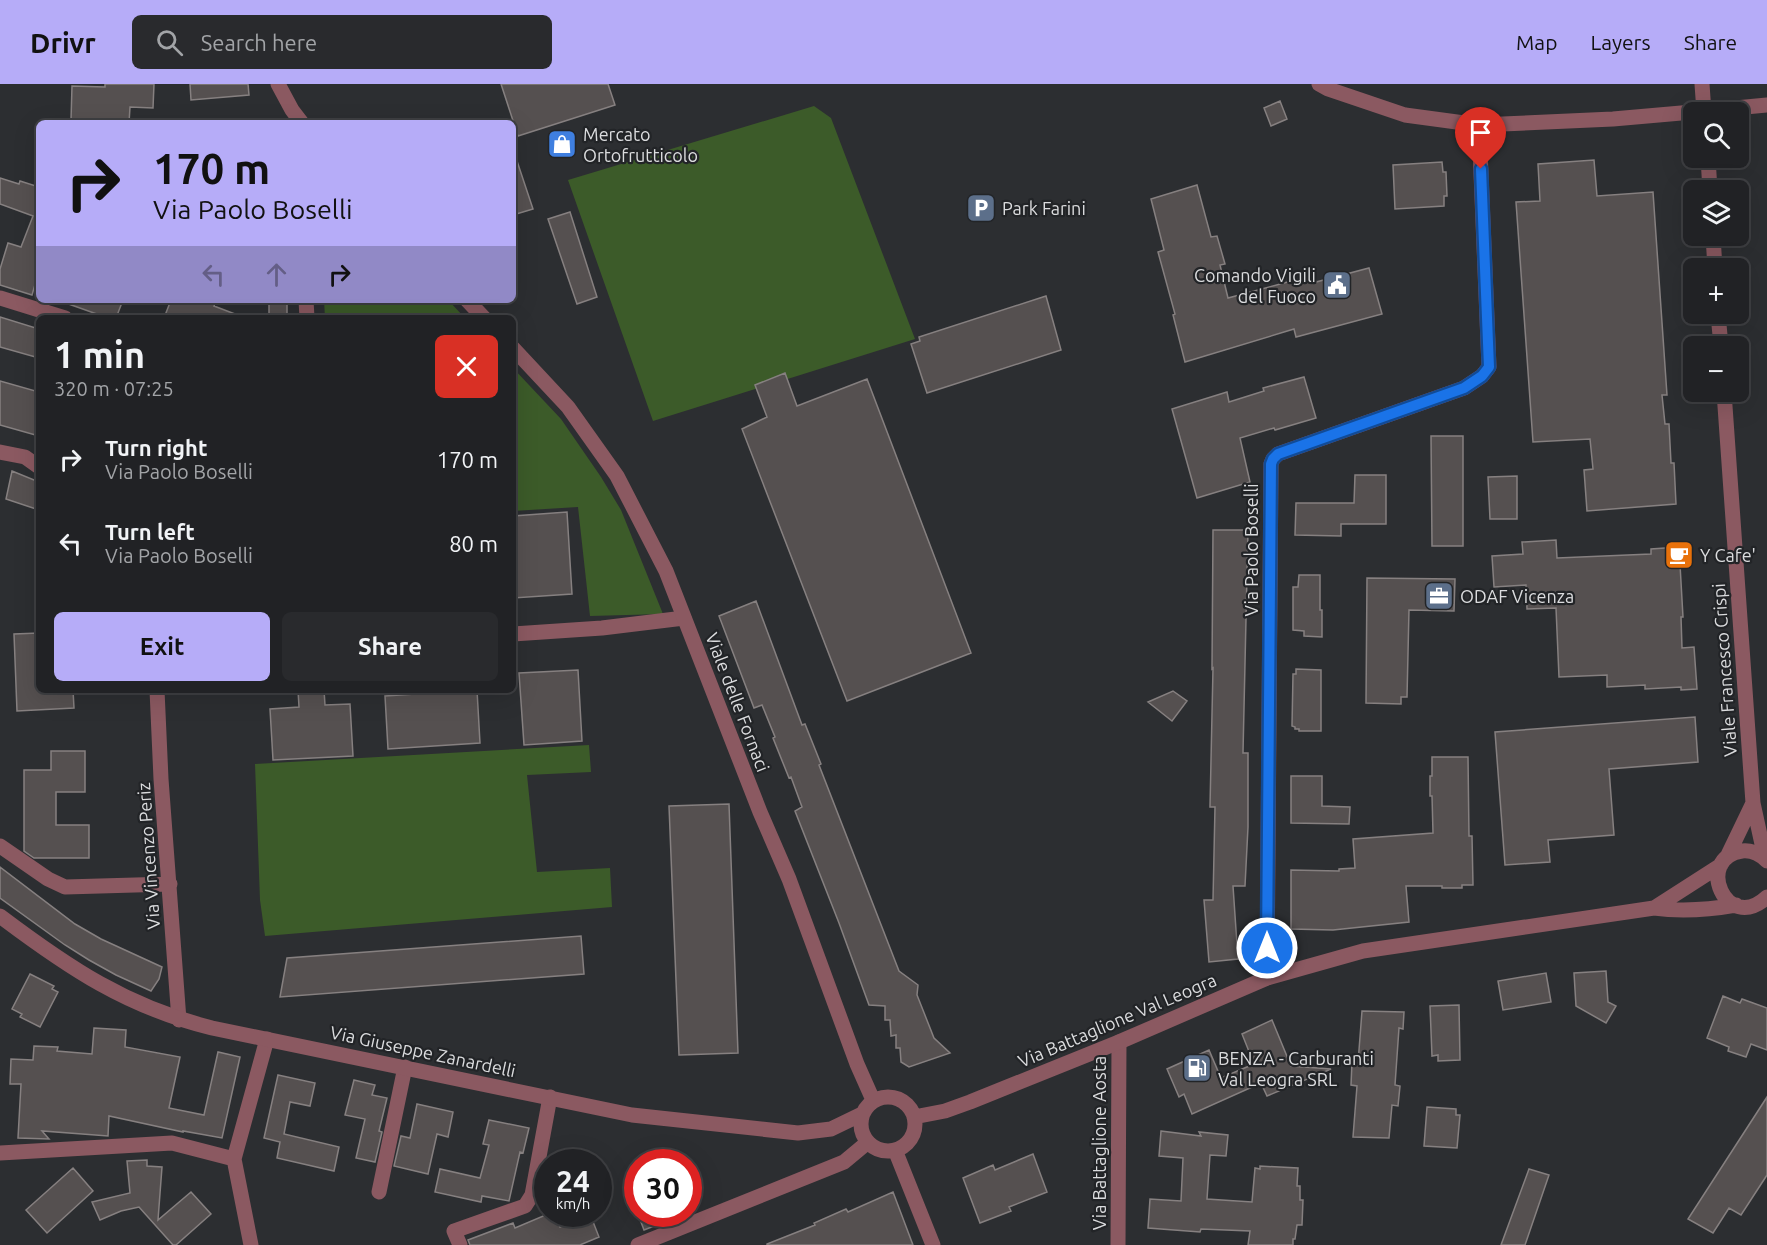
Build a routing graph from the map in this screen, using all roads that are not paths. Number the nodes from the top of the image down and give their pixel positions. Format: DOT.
graph roads {
  1 [pos="278,84"];
  2 [pos="1319,84"];
  3 [pos="1702,84"];
  4 [pos="1703,102"];
  5 [pos="1767,105"];
  6 [pos="1749,107"];
  7 [pos="1683,114"];
  8 [pos="300,120"];
  9 [pos="1479,125"];
  10 [pos="0,298"];
  11 [pos="470,303"];
  12 [pos="55,315"];
  13 [pos="481,315"];
  14 [pos="516,351"];
  15 [pos="1725,402"];
  16 [pos="0,452"];
  17 [pos="36,465"];
  18 [pos="684,618"];
  19 [pos="516,634"];
  20 [pos="157,693"];
  21 [pos="1753,803"];
  22 [pos="0,846"];
  23 [pos="1766,860"];
  24 [pos="1724,861"];
  25 [pos="170,884"];
  26 [pos="1763,903"];
  27 [pos="1736,905"];
  28 [pos="1653,908"];
  29 [pos="0,916"];
  30 [pos="1267,978"];
  31 [pos="179,1020"];
  32 [pos="267,1039"];
  33 [pos="1119,1042"];
  34 [pos="405,1067"];
  35 [pos="550,1097"];
  36 [pos="873,1100"];
  37 [pos="862,1114"];
  38 [pos="914,1117"];
  39 [pos="868,1142"];
  40 [pos="895,1150"];
  41 [pos="0,1153"];
  42 [pos="234,1159"];
  43 [pos="379,1192"];
  44 [pos="457,1238"];
  45 [pos="251,1245"];
  46 [pos="638,1245"];
  47 [pos="933,1245"];
  48 [pos="1118,1245"];
  1 -- 8 [label="street"];
  2 -- 9 [label="street"];
  3 -- 4 [label="street"];
  5 -- 6 [label="street"];
  7 -- 9 [label="street"];
  9 -- 30 [label="street, Via Paolo Boselli"];
  10 -- 12 [label="street"];
  11 -- 13 [label="street"];
  14 -- 18 [label="street, Viale delle Fornaci"];
  15 -- 21 [label="street, Viale Francesco Crispi"];
  16 -- 17 [label="street"];
  18 -- 19 [label="street"];
  18 -- 36 [label="street, Viale delle Fornaci"];
  20 -- 25 [label="street, Via Vincenzo Periz"];
  21 -- 23 [label="street, Viale Francesco Crispi"];
  21 -- 24 [label="street, Viale Francesco Crispi"];
  22 -- 25 [label="street"];
  23 -- 24 [label="street, Viale Francesco Crispi"];
  24 -- 27 [label="street, Viale Francesco Crispi"];
  24 -- 28 [label="street, Via Battaglione Val Leogra"];
  25 -- 31 [label="street, Via Vincenzo Periz"];
  26 -- 27 [label="street"];
  27 -- 28 [label="street, Via Battaglione Val Leogra"];
  28 -- 30 [label="street, Via Battaglione Val Leogra"];
  29 -- 31 [label="street, Via Giuseppe Zanardelli"];
  30 -- 33 [label="street, Via Battaglione Val Leogra"];
  31 -- 32 [label="street, Via Giuseppe Zanardelli"];
  32 -- 34 [label="street, Via Giuseppe Zanardelli"];
  32 -- 42 [label="street"];
  33 -- 38 [label="street, Via Battaglione Val Leogra"];
  33 -- 48 [label="street, Via Battaglione Aosta"];
  34 -- 35 [label="street, Via Giuseppe Zanardelli"];
  34 -- 43 [label="street"];
  35 -- 37 [label="street, Via Giuseppe Zanardelli"];
  35 -- 44 [label="street"];
  36 -- 37 [label="street"];
  36 -- 38 [label="street"];
  37 -- 39 [label="street"];
  38 -- 40 [label="street"];
  39 -- 40 [label="street"];
  39 -- 46 [label="street"];
  40 -- 47 [label="street"];
  41 -- 42 [label="street"];
  42 -- 45 [label="street"];
}
